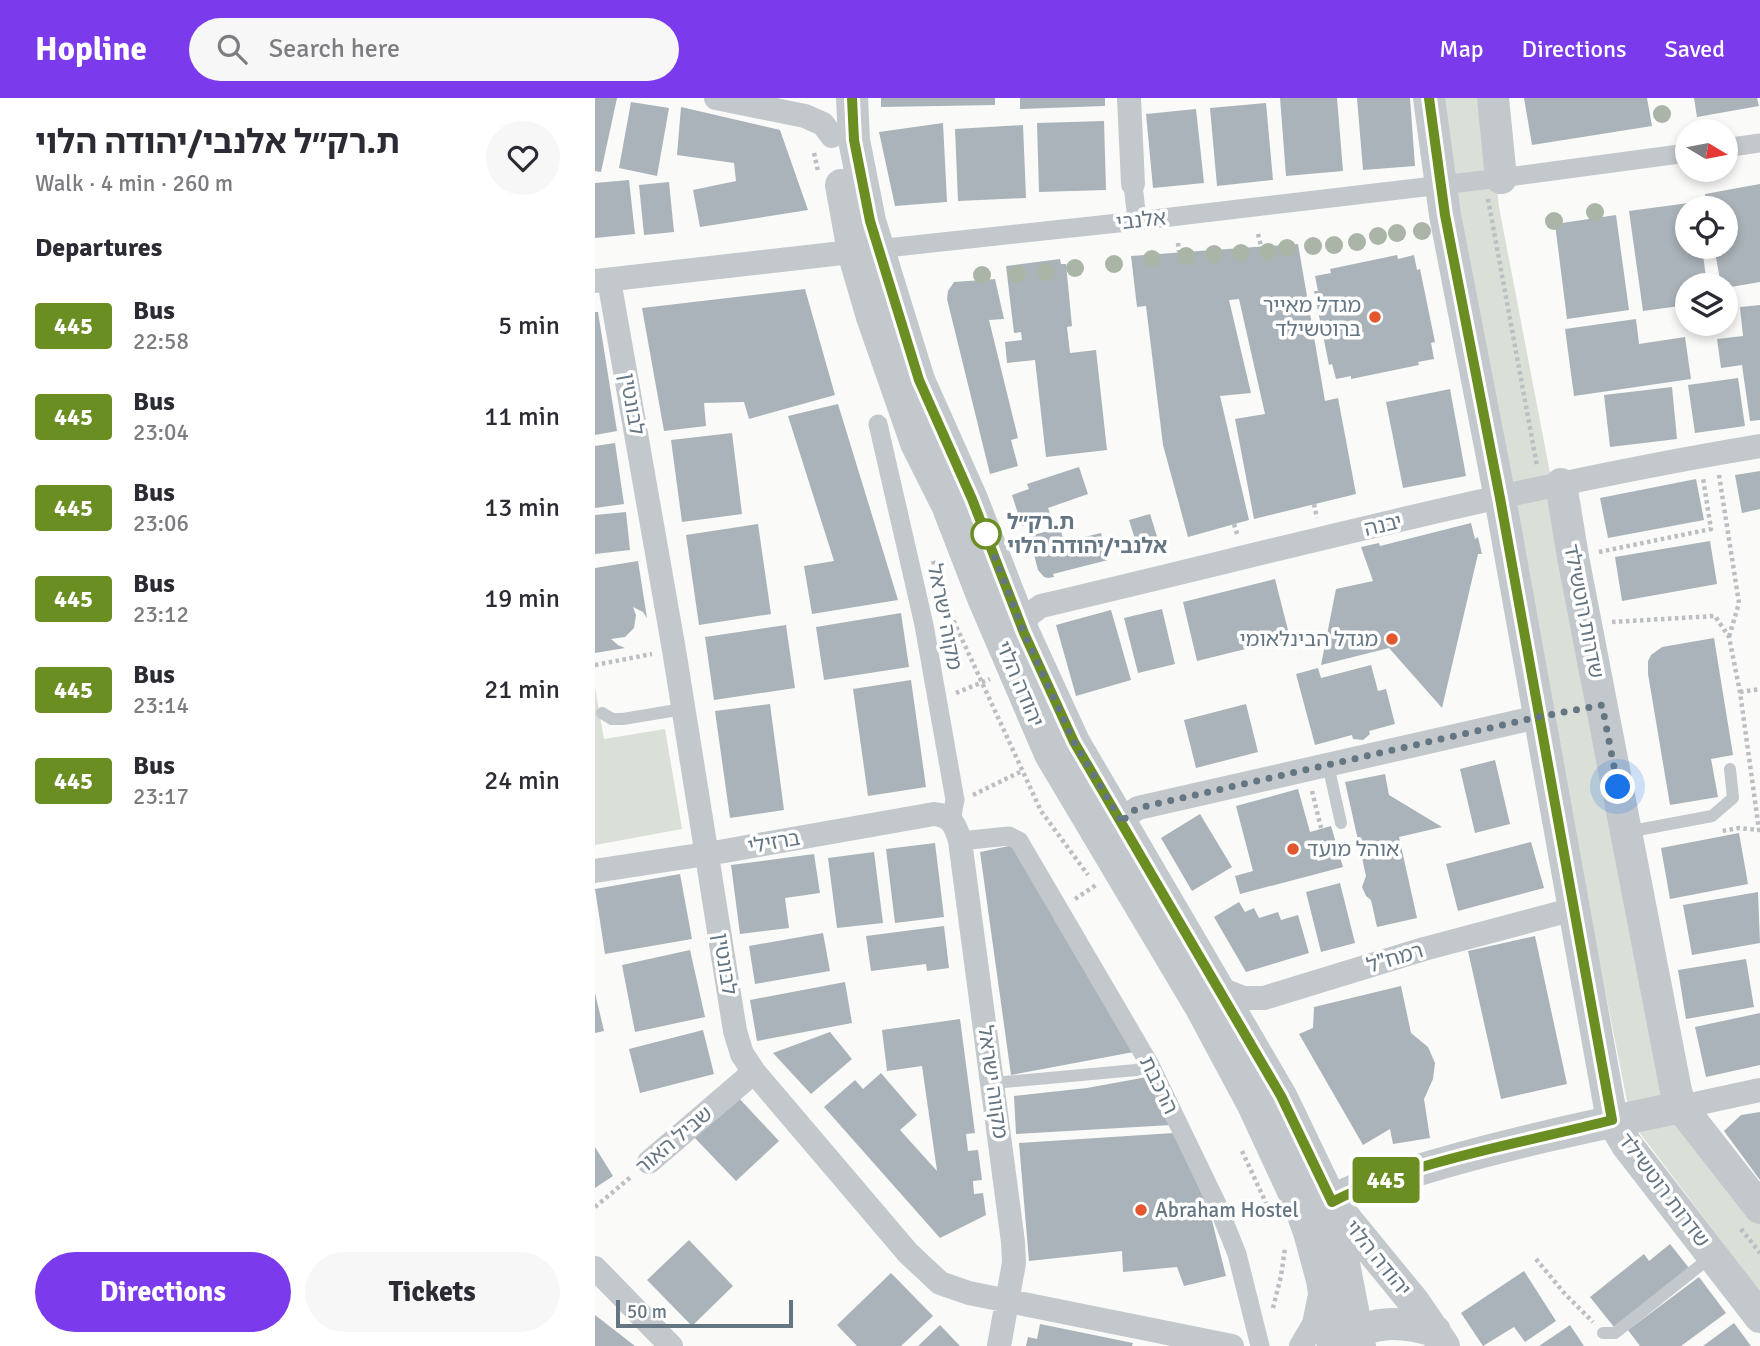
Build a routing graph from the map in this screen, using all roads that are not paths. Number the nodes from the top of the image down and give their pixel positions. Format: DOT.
graph roads {
  1 [pos="716,98"];
  2 [pos="830,98"];
  3 [pos="852,98"];
  4 [pos="1129,98"];
  5 [pos="1429,98"];
  6 [pos="1493,98"];
  7 [pos="832,136"];
  8 [pos="1760,143"];
  9 [pos="1738,146"];
  10 [pos="1675,155"];
  11 [pos="1501,178"];
  12 [pos="1133,184"];
  13 [pos="1441,185"];
  14 [pos="1137,221"];
  15 [pos="865,250"];
  16 [pos="602,280"];
  17 [pos="878,424"];
  18 [pos="1760,446"];
  19 [pos="1561,484"];
  20 [pos="1500,498"];
  21 [pos="1024,633"];
  22 [pos="683,709"];
  23 [pos="602,713"];
  24 [pos="1538,717"];
  25 [pos="1317,767"];
  26 [pos="1730,769"];
  27 [pos="1341,823"];
  28 [pos="1123,824"];
  29 [pos="956,831"];
  30 [pos="1626,832"];
  31 [pos="1020,841"];
  32 [pos="708,854"];
  33 [pos="595,871"];
  34 [pos="1574,909"];
  35 [pos="1218,988"];
  36 [pos="1150,1065"];
  37 [pos="754,1072"];
  38 [pos="993,1083"];
  39 [pos="1760,1090"];
  40 [pos="1687,1100"];
  41 [pos="1612,1120"];
  42 [pos="649,1162"];
  43 [pos="1332,1202"];
  44 [pos="1760,1208"];
  45 [pos="1309,1231"];
  46 [pos="1713,1256"];
  47 [pos="595,1268"];
  48 [pos="1322,1280"];
  49 [pos="1008,1300"];
  50 [pos="1760,1317"];
  51 [pos="1603,1333"];
  52 [pos="1440,1338"];
  53 [pos="1349,1342"];
  54 [pos="671,1346"];
  55 [pos="999,1346"];
  56 [pos="1232,1346"];
  57 [pos="1260,1346"];
  58 [pos="1301,1346"];
  1 -- 7 [label="street"];
  2 -- 7 [label="street, יהודה הלוי"];
  3 -- 15 [label="street, יהודה הלוי"];
  4 -- 12 [label="street"];
  5 -- 13 [label="street, שדרות רוטשילד"];
  6 -- 11 [label="street"];
  7 -- 15 [label="street, יהודה הלוי"];
  8 -- 9 [label="street"];
  10 -- 11 [label="street, אלנבי"];
  11 -- 13 [label="street, אלנבי"];
  12 -- 14 [label="street"];
  13 -- 14 [label="street, אלנבי"];
  13 -- 20 [label="street, שדרות רוטשילד"];
  14 -- 15 [label="street, אלנבי"];
  15 -- 16 [label="street, אלנבי"];
  15 -- 21 [label="street, יהודה הלוי"];
  15 -- 45 [label="street, יהודה הלוי"];
  16 -- 22 [label="street, לבונטין"];
  17 -- 29 [label="street, מקוה ישראל"];
  18 -- 19 [label="street, יבנה"];
  19 -- 20 [label="street, יבנה"];
  19 -- 30 [label="street, שדרות רוטשילד"];
  20 -- 21 [label="street, יבנה"];
  20 -- 24 [label="street, שדרות רוטשילד"];
  21 -- 28 [label="street, יהודה הלוי"];
  22 -- 23 [label="lane"];
  22 -- 32 [label="street, לבונטין"];
  24 -- 25 [label="street"];
  24 -- 34 [label="street, שדרות רוטשילד"];
  25 -- 27 [label="lane"];
  25 -- 28 [label="street"];
  26 -- 30 [label="lane"];
  28 -- 35 [label="street, יהודה הלוי"];
  29 -- 31 [label="street, ברזילי"];
  29 -- 32 [label="street, ברזילי"];
  29 -- 38 [label="street, מקווה ישראל"];
  30 -- 40 [label="street, שדרות רוטשילד"];
  31 -- 36 [label="street, הרכבת"];
  32 -- 33 [label="street, ברזילי"];
  32 -- 37 [label="street, לבונטין"];
  34 -- 35 [label="street, רמח\"ל"];
  34 -- 41 [label="street, שדרות רוטשילד"];
  35 -- 43 [label="street, יהודה הלוי"];
  36 -- 38 [label="lane"];
  36 -- 57 [label="street, הרכבת"];
  37 -- 42 [label="street, שביל האור"];
  37 -- 49 [label="street, לבונטין"];
  38 -- 49 [label="street, מקווה ישראל"];
  39 -- 40 [label="street"];
  40 -- 41 [label="street"];
  40 -- 44 [label="street, שדרות רוטשילד"];
  41 -- 43 [label="street"];
  41 -- 46 [label="street, שדרות רוטשילד"];
  43 -- 45 [label="street"];
  43 -- 52 [label="street, יהודה הלוי"];
  43 -- 53 [label="street"];
  45 -- 48 [label="street"];
  46 -- 50 [label="street, שדרות רוטשילד"];
  46 -- 51 [label="lane"];
  47 -- 54 [label="street"];
  48 -- 53 [label="street"];
  48 -- 58 [label="street"];
  49 -- 55 [label="street, מקווה ישראל"];
  49 -- 56 [label="street, לבונטין"];
  52 -- 53 [label="street"];
}
